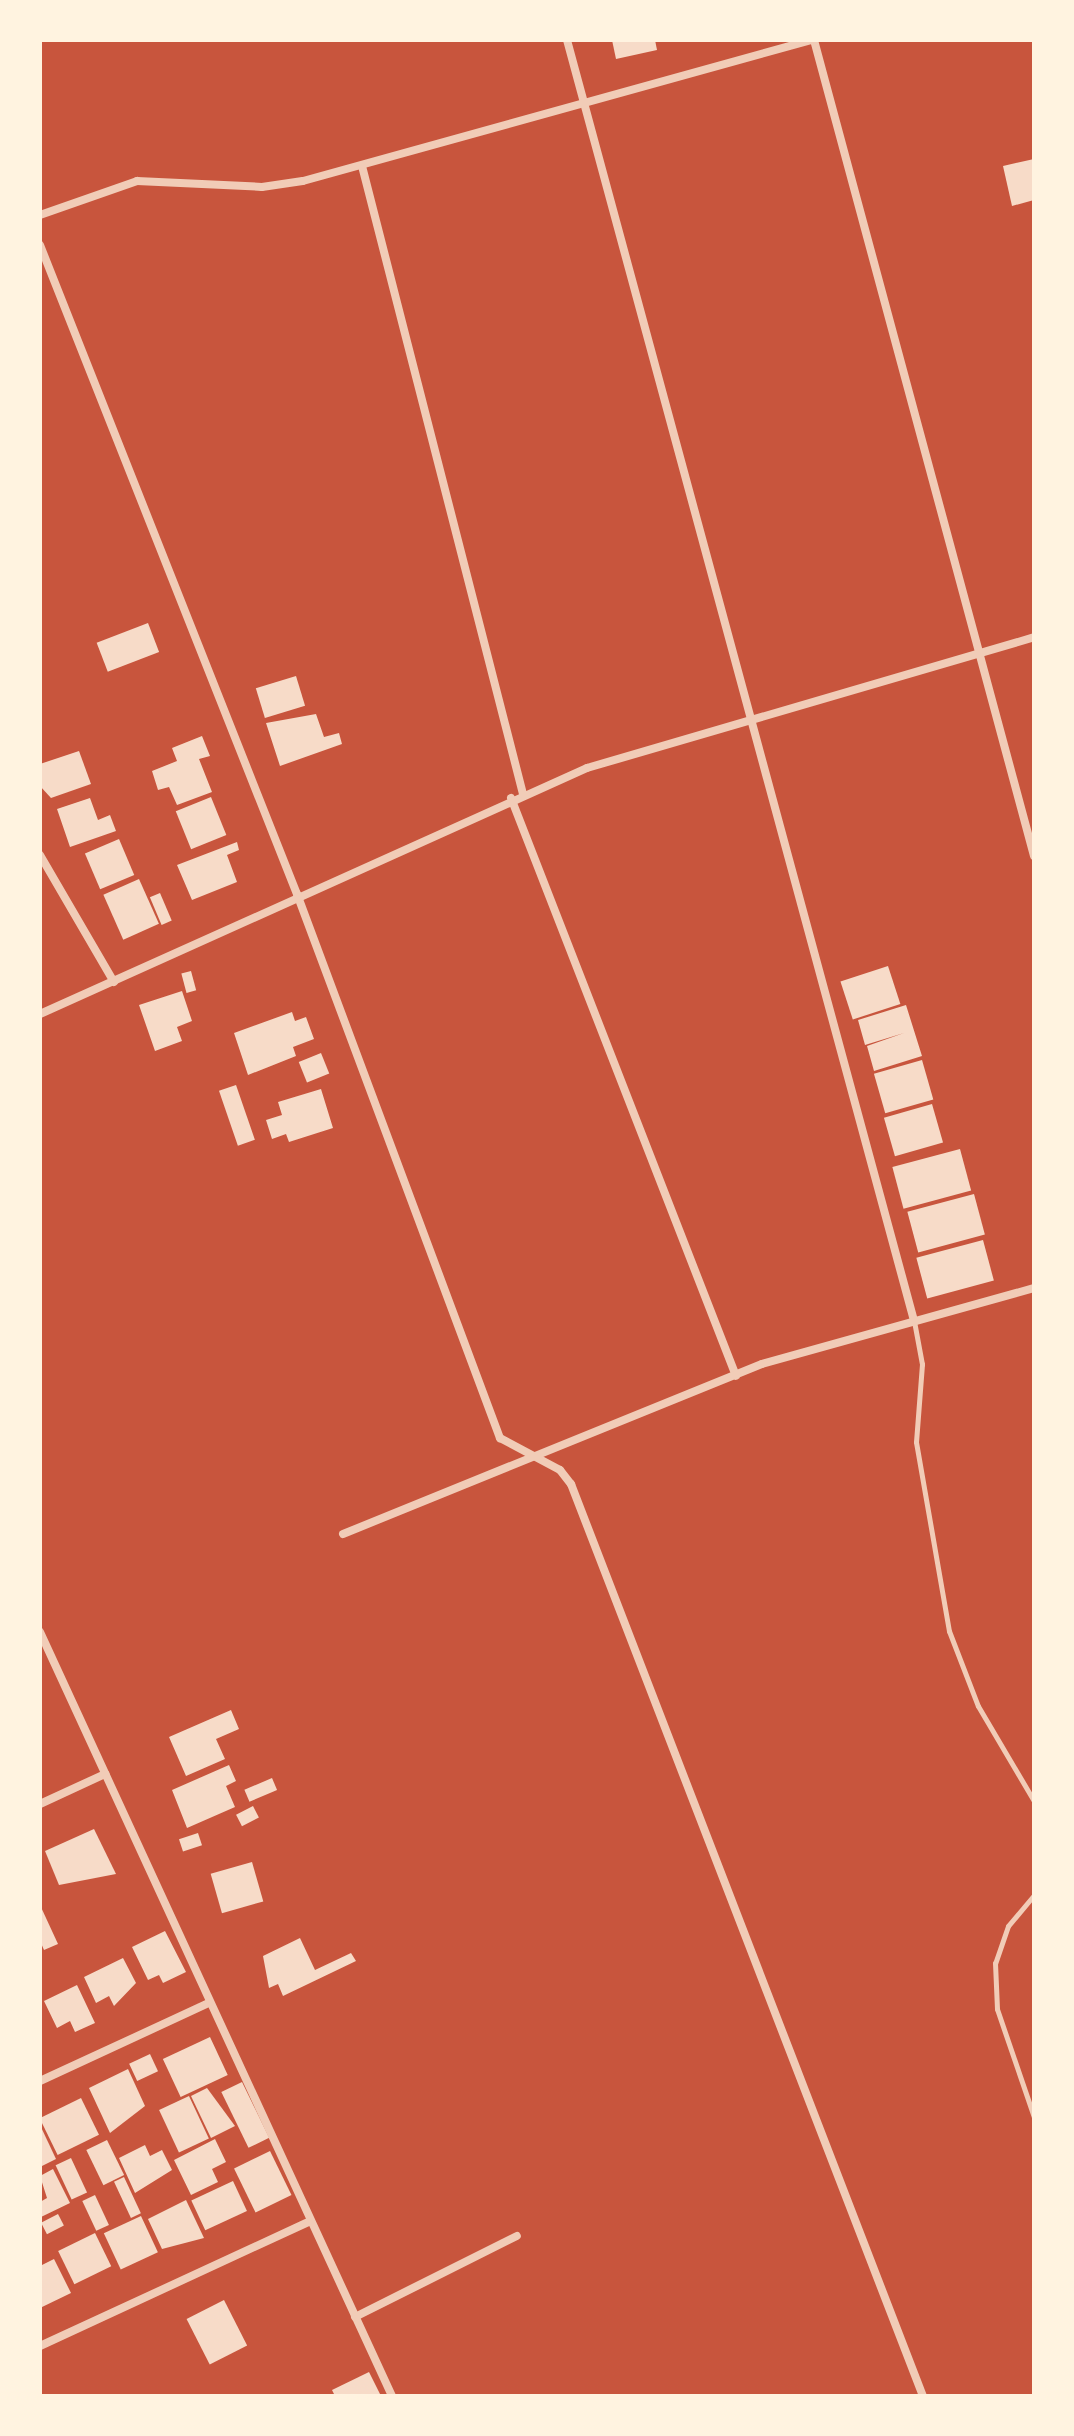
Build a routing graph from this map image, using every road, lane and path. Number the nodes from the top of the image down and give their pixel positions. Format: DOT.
graph roads {
  1 [pos="567,40"];
  2 [pos="812,40"];
  3 [pos="585,104"];
  4 [pos="362,166"];
  5 [pos="40,215"];
  6 [pos="40,245"];
  7 [pos="1034,637"];
  8 [pos="979,652"];
  9 [pos="751,715"];
  10 [pos="523,794"];
  11 [pos="511,798"];
  12 [pos="40,855"];
  13 [pos="1034,856"];
  14 [pos="297,894"];
  15 [pos="114,982"];
  16 [pos="40,1014"];
  17 [pos="1034,1288"];
  18 [pos="914,1321"];
  19 [pos="736,1376"];
  20 [pos="538,1459"];
  21 [pos="343,1534"];
  22 [pos="40,1632"];
  23 [pos="105,1774"];
  24 [pos="1034,1801"];
  25 [pos="40,1804"];
  26 [pos="1034,1895"];
  27 [pos="209,2003"];
  28 [pos="40,2081"];
  29 [pos="1034,2117"];
  30 [pos="1034,2133"];
  31 [pos="1034,2166"];
  32 [pos="311,2221"];
  33 [pos="517,2236"];
  34 [pos="355,2317"];
  35 [pos="40,2346"];
  36 [pos="392,2396"];
  37 [pos="923,2396"];
  1 -- 3 [label="street"];
  2 -- 3 [label="street"];
  2 -- 8 [label="street"];
  3 -- 4 [label="street"];
  3 -- 9 [label="street"];
  4 -- 5 [label="street"];
  4 -- 10 [label="street"];
  6 -- 14 [label="street"];
  7 -- 8 [label="street"];
  8 -- 9 [label="street"];
  8 -- 13 [label="street"];
  9 -- 10 [label="street"];
  9 -- 18 [label="street"];
  10 -- 11 [label="street"];
  11 -- 14 [label="street"];
  11 -- 19 [label="street"];
  12 -- 15 [label="street"];
  14 -- 15 [label="street"];
  14 -- 20 [label="street"];
  15 -- 16 [label="street"];
  17 -- 18 [label="street"];
  18 -- 19 [label="street"];
  18 -- 24 [label="lane"];
  19 -- 20 [label="street"];
  20 -- 21 [label="street"];
  20 -- 37 [label="street"];
  22 -- 23 [label="street"];
  23 -- 25 [label="street"];
  23 -- 27 [label="street"];
  26 -- 29 [label="lane"];
  27 -- 28 [label="street"];
  27 -- 32 [label="street"];
  30 -- 31 [label="lane"];
  32 -- 34 [label="street"];
  32 -- 35 [label="street"];
  33 -- 34 [label="street"];
  34 -- 36 [label="street"];
}
